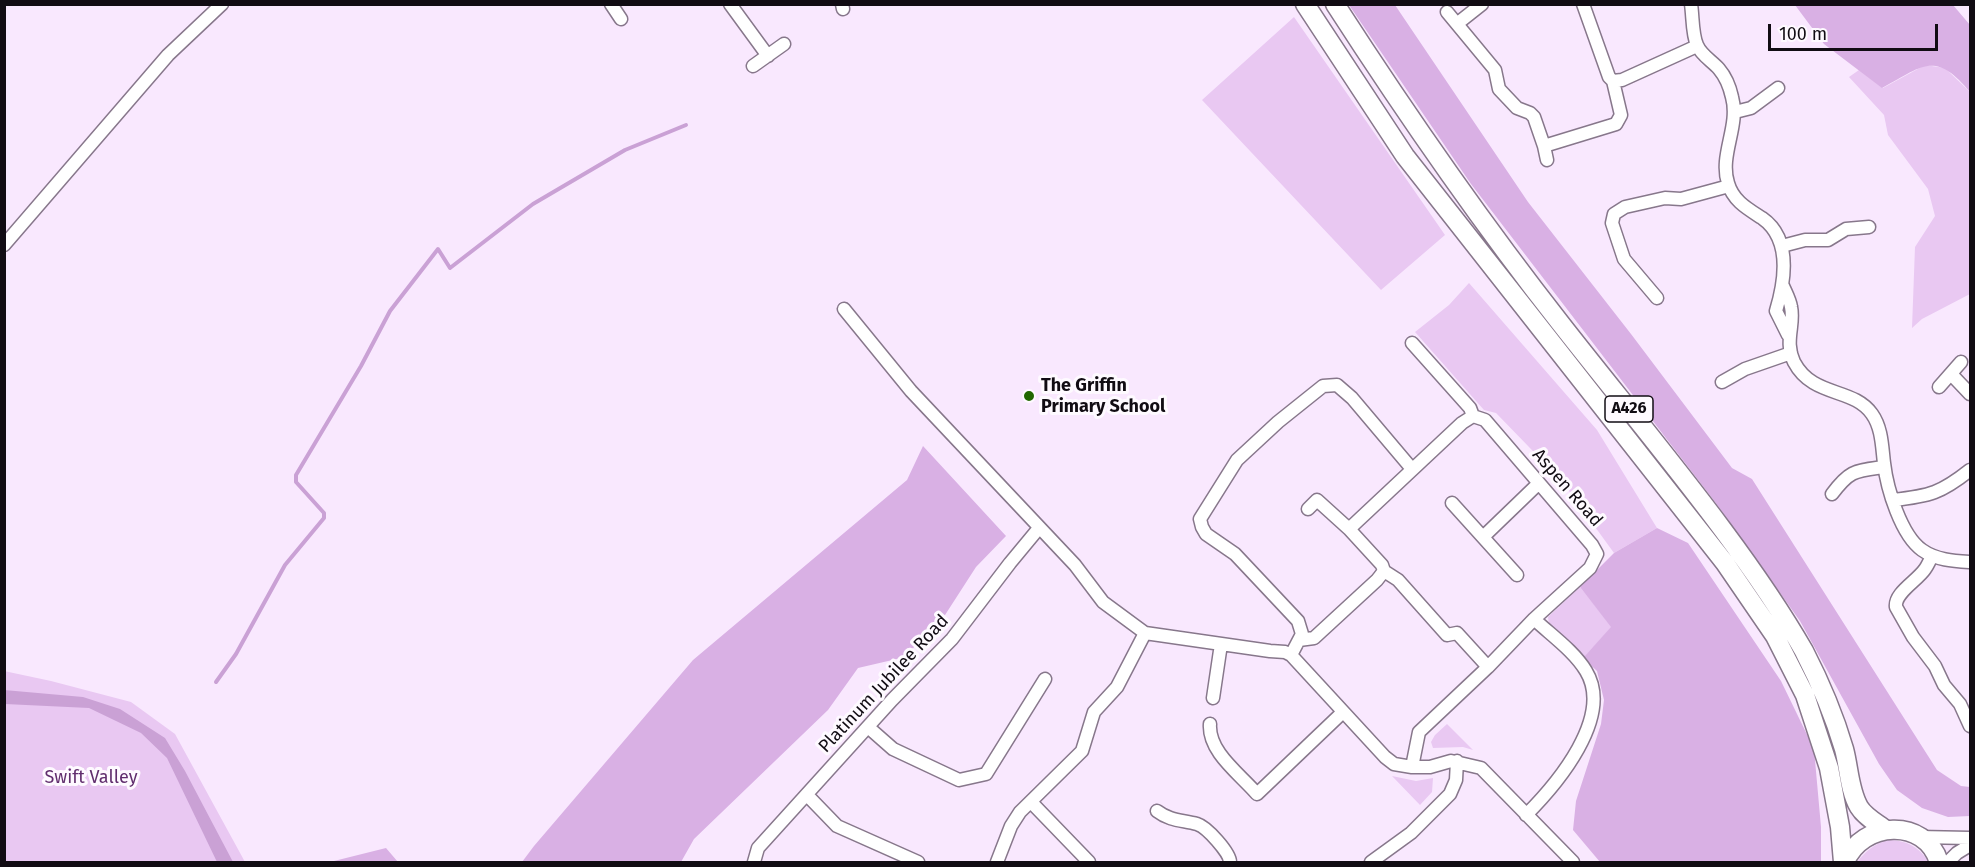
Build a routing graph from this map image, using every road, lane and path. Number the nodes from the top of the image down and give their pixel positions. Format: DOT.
graph roads {
  1 [pos="222,4"];
  2 [pos="611,4"];
  3 [pos="730,4"];
  4 [pos="1305,4"];
  5 [pos="1335,4"];
  6 [pos="1482,4"];
  7 [pos="1583,4"];
  8 [pos="1691,4"];
  9 [pos="1447,12"];
  10 [pos="621,19"];
  11 [pos="1458,23"];
  12 [pos="784,44"];
  13 [pos="1697,46"];
  14 [pos="768,56"];
  15 [pos="753,66"];
  16 [pos="1613,81"];
  17 [pos="1778,88"];
  18 [pos="1735,112"];
  19 [pos="1544,146"];
  20 [pos="1547,160"];
  21 [pos="1728,186"];
  22 [pos="1869,227"];
  23 [pos="4,245"];
  24 [pos="1782,246"];
  25 [pos="1657,298"];
  26 [pos="844,309"];
  27 [pos="1412,343"];
  28 [pos="1791,353"];
  29 [pos="1961,362"];
  30 [pos="1951,374"];
  31 [pos="1722,382"];
  32 [pos="1939,387"];
  33 [pos="1971,394"];
  34 [pos="1473,416"];
  35 [pos="1884,467"];
  36 [pos="1412,469"];
  37 [pos="1971,470"];
  38 [pos="1538,484"];
  39 [pos="1832,494"];
  40 [pos="1893,500"];
  41 [pos="1452,503"];
  42 [pos="1308,508"];
  43 [pos="1039,528"];
  44 [pos="1349,529"];
  45 [pos="1483,537"];
  46 [pos="1932,556"];
  47 [pos="1971,562"];
  48 [pos="1384,571"];
  49 [pos="1516,574"];
  50 [pos="1534,619"];
  51 [pos="1145,633"];
  52 [pos="1299,639"];
  53 [pos="1221,644"];
  54 [pos="1291,655"];
  55 [pos="1488,667"];
  56 [pos="1045,679"];
  57 [pos="1213,698"];
  58 [pos="1343,712"];
  59 [pos="1210,724"];
  60 [pos="1971,726"];
  61 [pos="868,727"];
  62 [pos="1457,761"];
  63 [pos="1412,767"];
  64 [pos="807,795"];
  65 [pos="1031,802"];
  66 [pos="1157,811"];
  67 [pos="1526,815"];
  68 [pos="1886,830"];
  69 [pos="1919,837"];
  70 [pos="1971,838"];
  71 [pos="1971,845"];
  72 [pos="754,862"];
  73 [pos="918,862"];
  74 [pos="997,862"];
  75 [pos="1089,862"];
  76 [pos="1230,862"];
  77 [pos="1371,862"];
  78 [pos="1573,862"];
  79 [pos="1844,862"];
  80 [pos="1939,862"];
  81 [pos="1948,862"];
  1 -- 23 [label="street"];
  2 -- 10 [label="street"];
  3 -- 14 [label="street"];
  4 -- 79 [label="highway, A426"];
  5 -- 68 [label="highway, A426"];
  6 -- 11 [label="street"];
  7 -- 16 [label="street"];
  8 -- 13 [label="street"];
  9 -- 11 [label="street"];
  11 -- 19 [label="street"];
  12 -- 14 [label="street"];
  13 -- 16 [label="street"];
  13 -- 18 [label="street"];
  14 -- 15 [label="street"];
  16 -- 19 [label="street"];
  17 -- 18 [label="street"];
  18 -- 21 [label="street"];
  19 -- 20 [label="street"];
  21 -- 24 [label="street"];
  21 -- 25 [label="street"];
  22 -- 24 [label="street"];
  24 -- 28 [label="street"];
  26 -- 43 [label="street"];
  27 -- 34 [label="street, Aspen Road"];
  28 -- 31 [label="street"];
  28 -- 35 [label="street"];
  29 -- 30 [label="street"];
  30 -- 32 [label="street"];
  30 -- 33 [label="street"];
  34 -- 36 [label="street"];
  34 -- 38 [label="street, Aspen Road"];
  35 -- 39 [label="street"];
  35 -- 40 [label="street"];
  36 -- 44 [label="street"];
  36 -- 52 [label="street"];
  37 -- 40 [label="street"];
  38 -- 45 [label="street"];
  38 -- 50 [label="street, Aspen Road"];
  40 -- 46 [label="street"];
  41 -- 45 [label="street"];
  42 -- 44 [label="street"];
  43 -- 51 [label="street"];
  43 -- 61 [label="street, Platinum Jubilee Road"];
  44 -- 48 [label="street"];
  45 -- 49 [label="street"];
  46 -- 47 [label="street"];
  46 -- 60 [label="street"];
  48 -- 52 [label="street"];
  48 -- 55 [label="street"];
  50 -- 55 [label="street, Aspen Road"];
  50 -- 67 [label="street"];
  51 -- 53 [label="street"];
  51 -- 65 [label="street"];
  52 -- 54 [label="street"];
  53 -- 54 [label="street"];
  53 -- 57 [label="street"];
  54 -- 58 [label="street"];
  55 -- 63 [label="street, Aspen Road"];
  56 -- 61 [label="street"];
  58 -- 59 [label="street"];
  58 -- 63 [label="street"];
  61 -- 64 [label="street, Platinum Jubilee Road"];
  62 -- 63 [label="street"];
  62 -- 67 [label="street"];
  62 -- 77 [label="street"];
  64 -- 72 [label="street, Platinum Jubilee Road"];
  64 -- 73 [label="street"];
  65 -- 74 [label="street"];
  65 -- 75 [label="street"];
  66 -- 76 [label="street"];
  67 -- 78 [label="street"];
  68 -- 69 [label="highway"];
  68 -- 79 [label="highway"];
  69 -- 70 [label="street"];
  69 -- 80 [label="highway"];
  71 -- 81 [label="street"];
}
